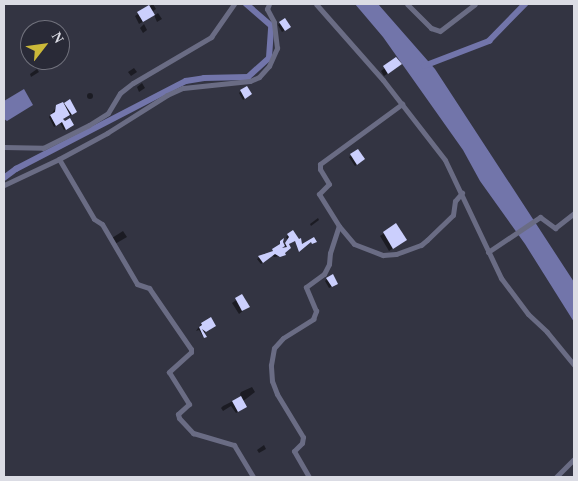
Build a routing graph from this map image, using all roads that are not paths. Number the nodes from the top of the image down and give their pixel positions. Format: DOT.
graph roads {
  1 [pos="234,4"];
  2 [pos="269,4"];
  3 [pos="316,4"];
  4 [pos="407,4"];
  5 [pos="475,4"];
  6 [pos="402,104"];
  7 [pos="4,147"];
  8 [pos="59,159"];
  9 [pos="4,185"];
  10 [pos="462,194"];
  11 [pos="574,213"];
  12 [pos="339,226"];
  13 [pos="488,252"];
  14 [pos="574,366"];
  15 [pos="574,459"];
  16 [pos="253,477"];
  17 [pos="309,477"];
  18 [pos="556,477"];
  1 -- 7 [label="street"];
  2 -- 8 [label="street"];
  3 -- 6 [label="street"];
  4 -- 5 [label="street"];
  6 -- 10 [label="street"];
  6 -- 12 [label="street"];
  8 -- 9 [label="street"];
  8 -- 16 [label="street"];
  10 -- 12 [label="street"];
  10 -- 13 [label="street"];
  11 -- 13 [label="street"];
  12 -- 17 [label="street"];
  13 -- 14 [label="street"];
  15 -- 18 [label="street"];
}
